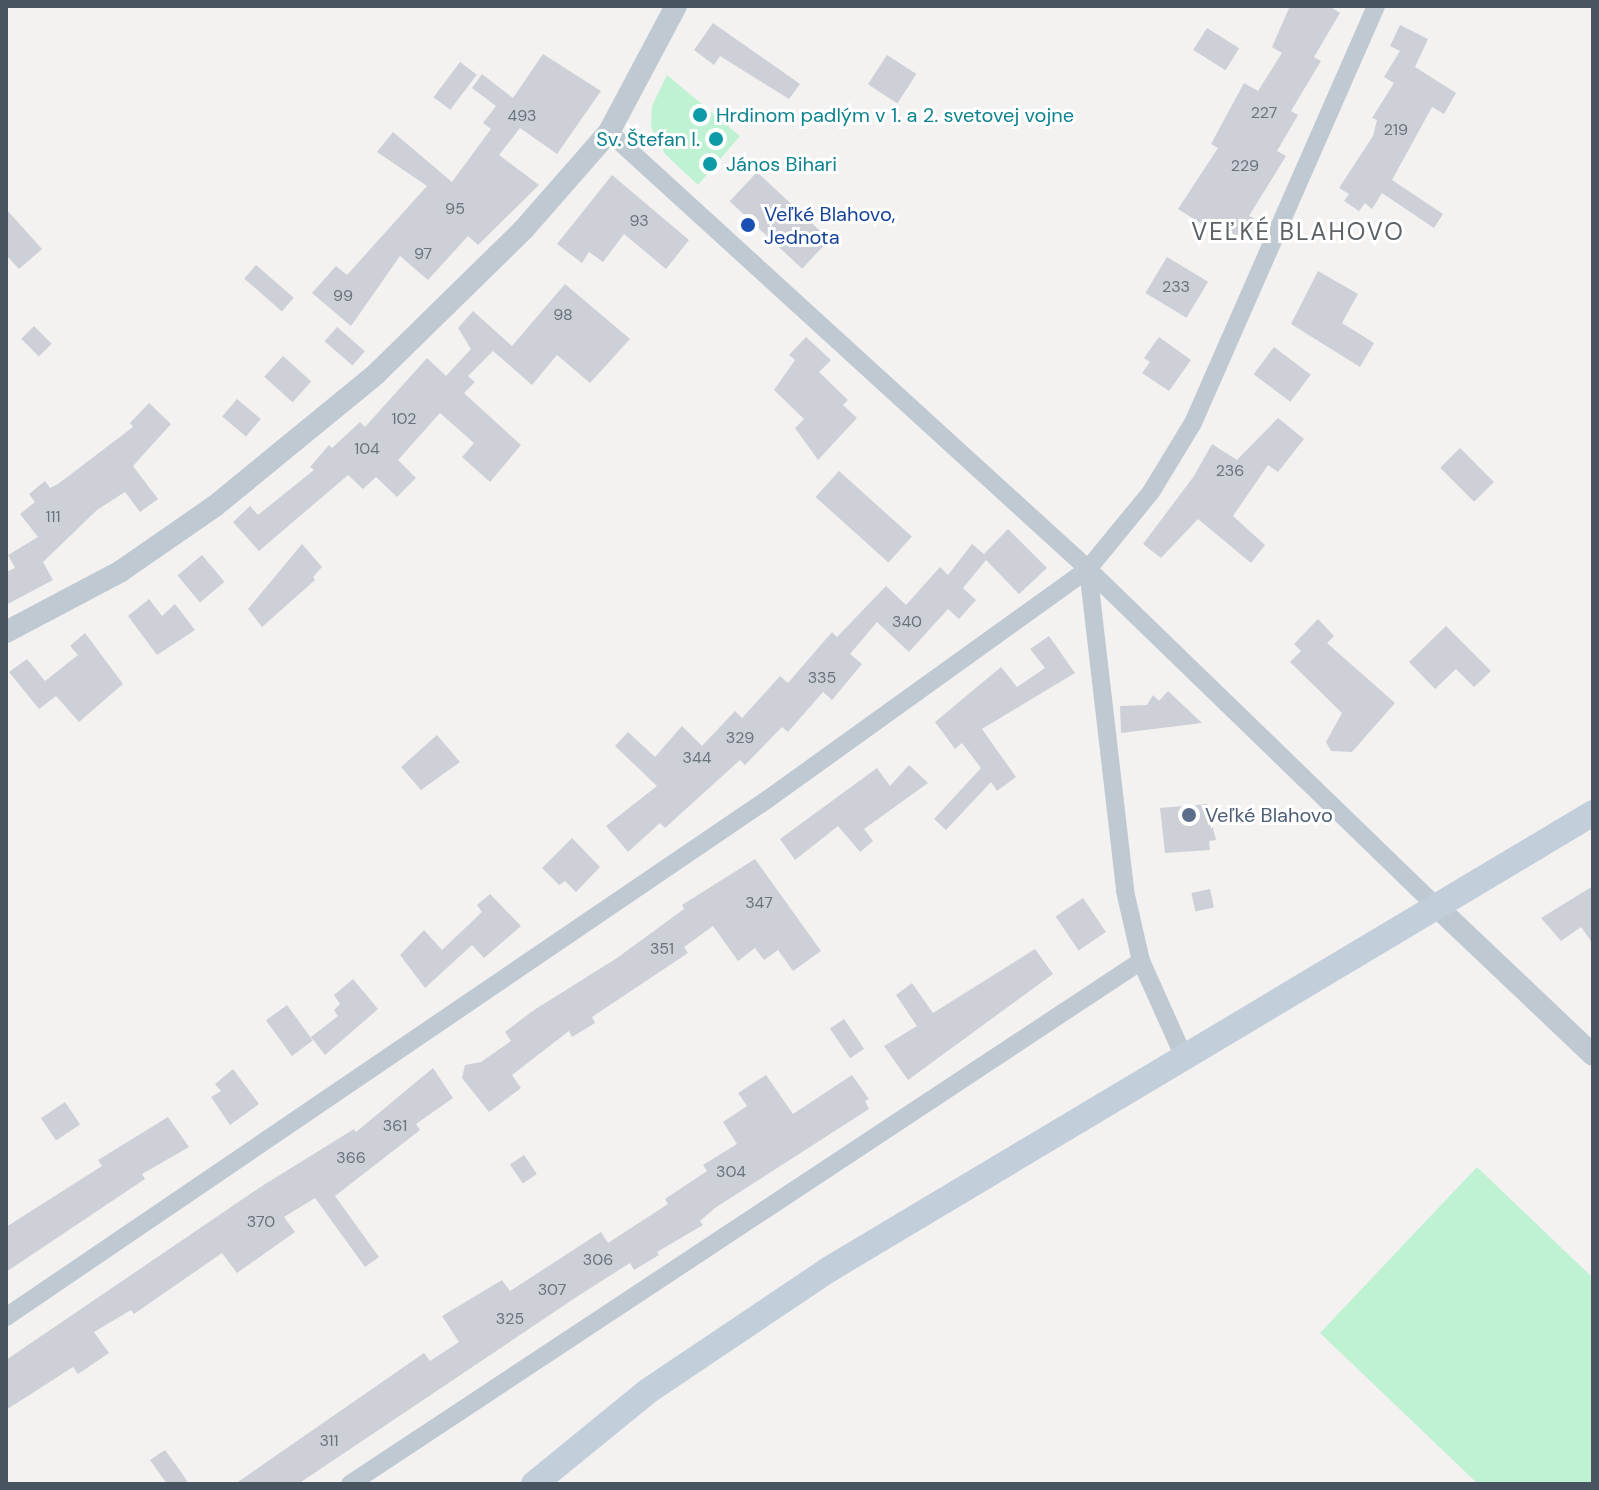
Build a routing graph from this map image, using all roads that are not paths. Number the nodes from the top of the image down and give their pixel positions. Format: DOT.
graph roads {
  1 [pos="676,6"];
  2 [pos="1376,6"];
  3 [pos="609,132"];
  4 [pos="1088,569"];
  5 [pos="6,632"];
  6 [pos="1593,813"];
  7 [pos="1436,906"];
  8 [pos="1141,961"];
  9 [pos="1593,1055"];
  10 [pos="1184,1057"];
  11 [pos="6,1317"];
  12 [pos="350,1484"];
  13 [pos="534,1484"];
  1 -- 3 [label="street"];
  2 -- 4 [label="street"];
  3 -- 4 [label="street"];
  3 -- 5 [label="street"];
  4 -- 7 [label="street"];
  4 -- 8 [label="street"];
  4 -- 11 [label="street"];
  6 -- 7 [label="main road"];
  7 -- 9 [label="street"];
  7 -- 10 [label="main road"];
  8 -- 10 [label="street"];
  8 -- 12 [label="street"];
  10 -- 13 [label="main road"];
}
